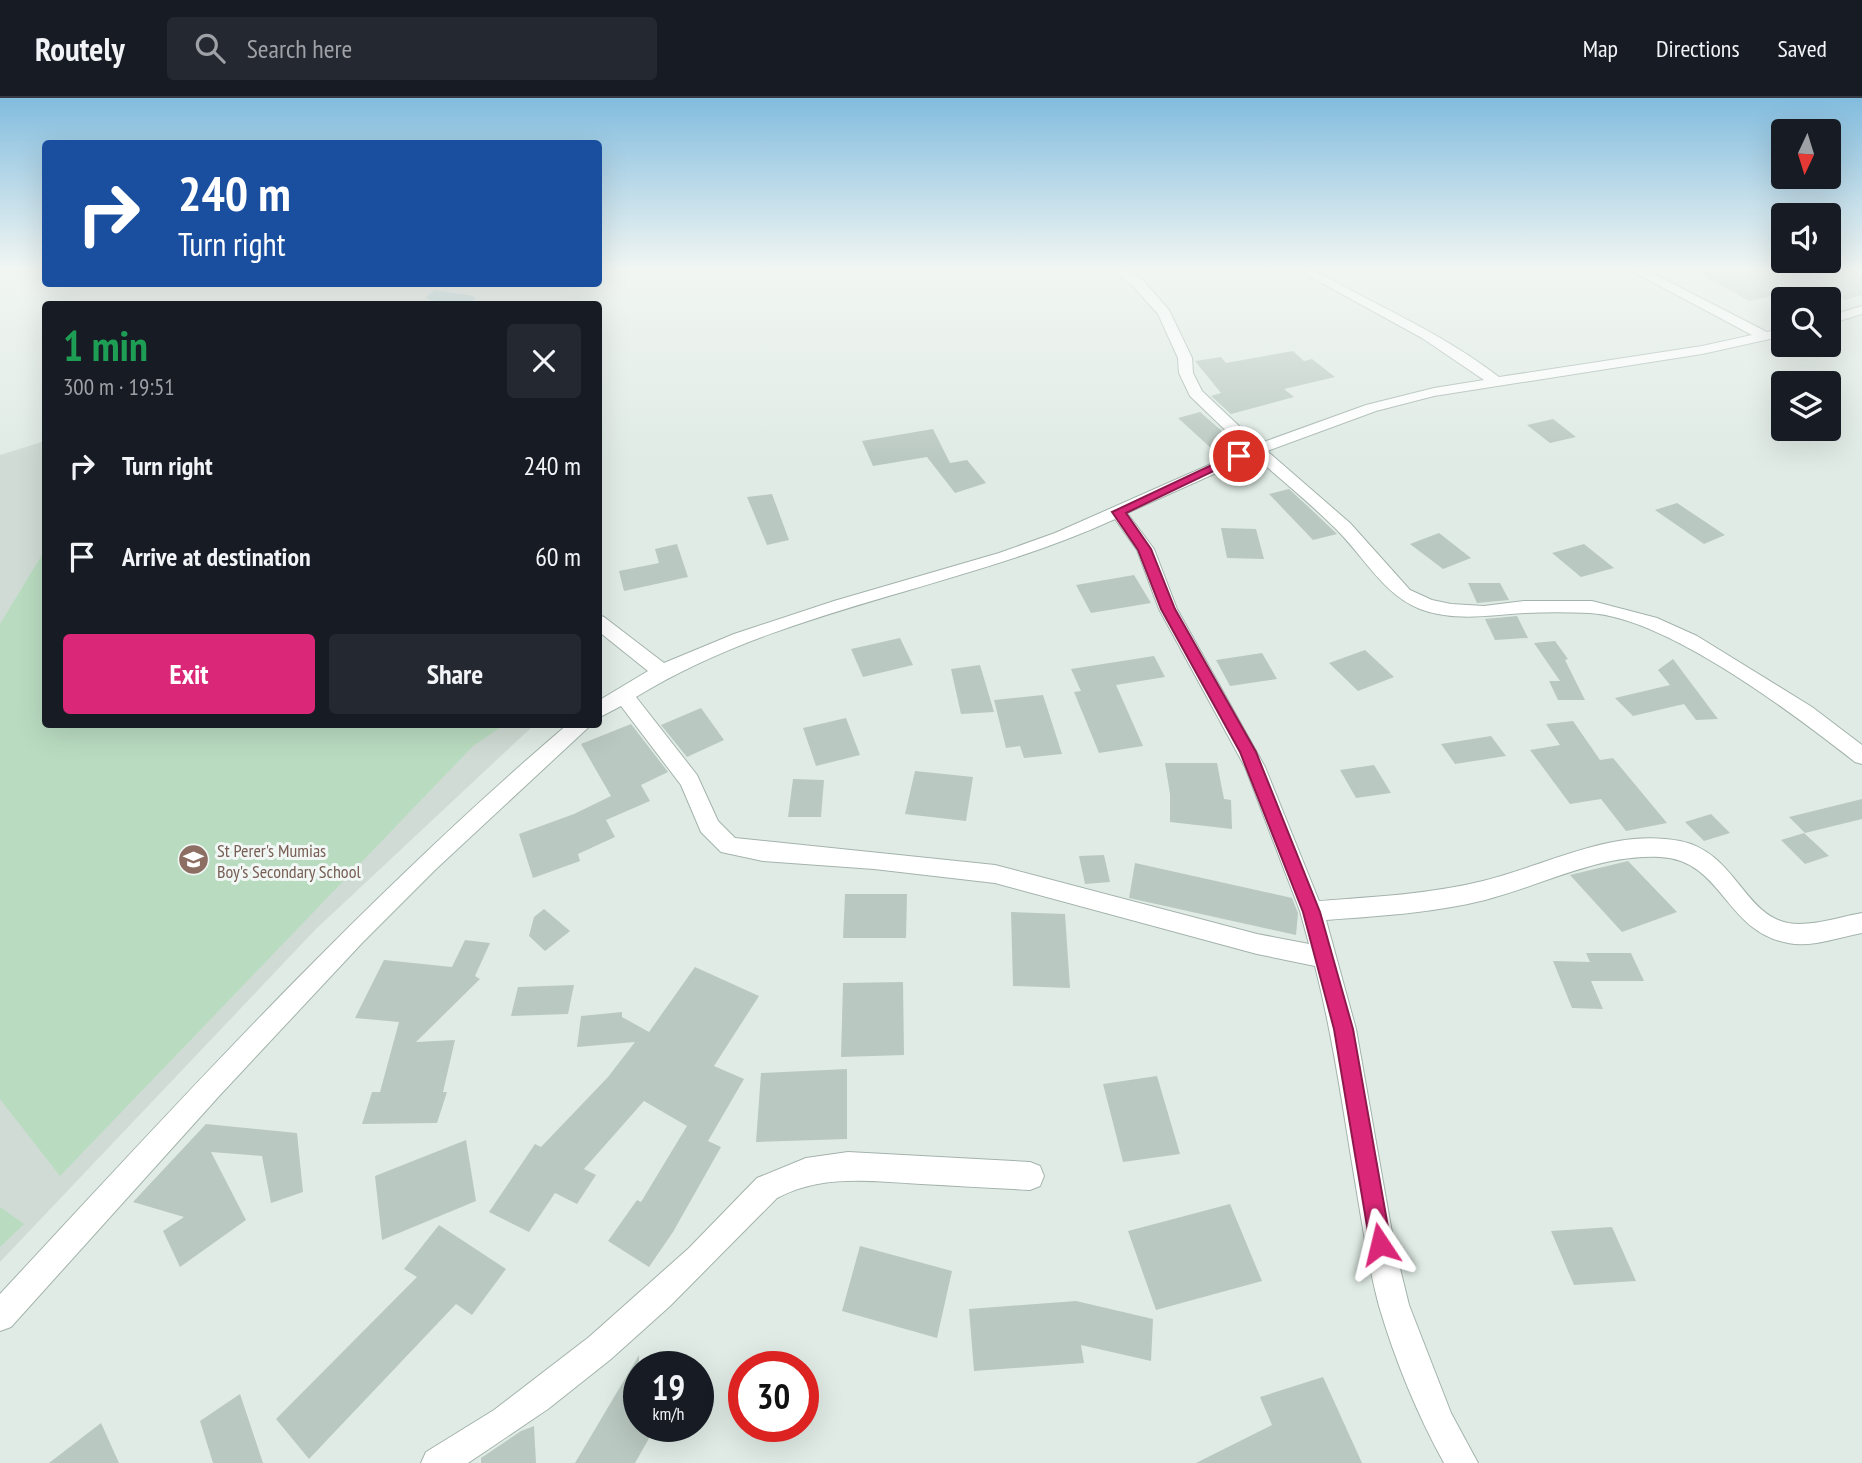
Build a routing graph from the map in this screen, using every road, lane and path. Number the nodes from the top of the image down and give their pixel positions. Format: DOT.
graph roads {
  1 [pos="1174,334"];
  2 [pos="1422,334"];
  3 [pos="1761,334"];
  4 [pos="1771,335"];
  5 [pos="1765,336"];
  6 [pos="1495,382"];
  7 [pos="1255,451"];
  8 [pos="1118,512"];
  9 [pos="602,624"];
  10 [pos="662,672"];
  11 [pos="623,695"];
  12 [pos="602,708"];
  13 [pos="577,728"];
  14 [pos="1862,756"];
  15 [pos="1312,912"];
  16 [pos="1862,923"];
  17 [pos="1325,958"];
  18 [pos="1030,1176"];
  19 [pos="0,1316"];
  20 [pos="437,1463"];
  21 [pos="1462,1463"];
  1 -- 7 [label="street"];
  2 -- 6 [label="street"];
  3 -- 5 [label="street"];
  4 -- 5 [label="street"];
  5 -- 6 [label="street"];
  6 -- 7 [label="street"];
  7 -- 8 [label="street"];
  7 -- 14 [label="street"];
  8 -- 10 [label="street"];
  8 -- 15 [label="street"];
  9 -- 10 [label="street"];
  10 -- 11 [label="street"];
  11 -- 12 [label="street"];
  11 -- 17 [label="street"];
  13 -- 19 [label="street"];
  15 -- 16 [label="street"];
  15 -- 17 [label="street"];
  17 -- 21 [label="street"];
  18 -- 20 [label="street"];
}
